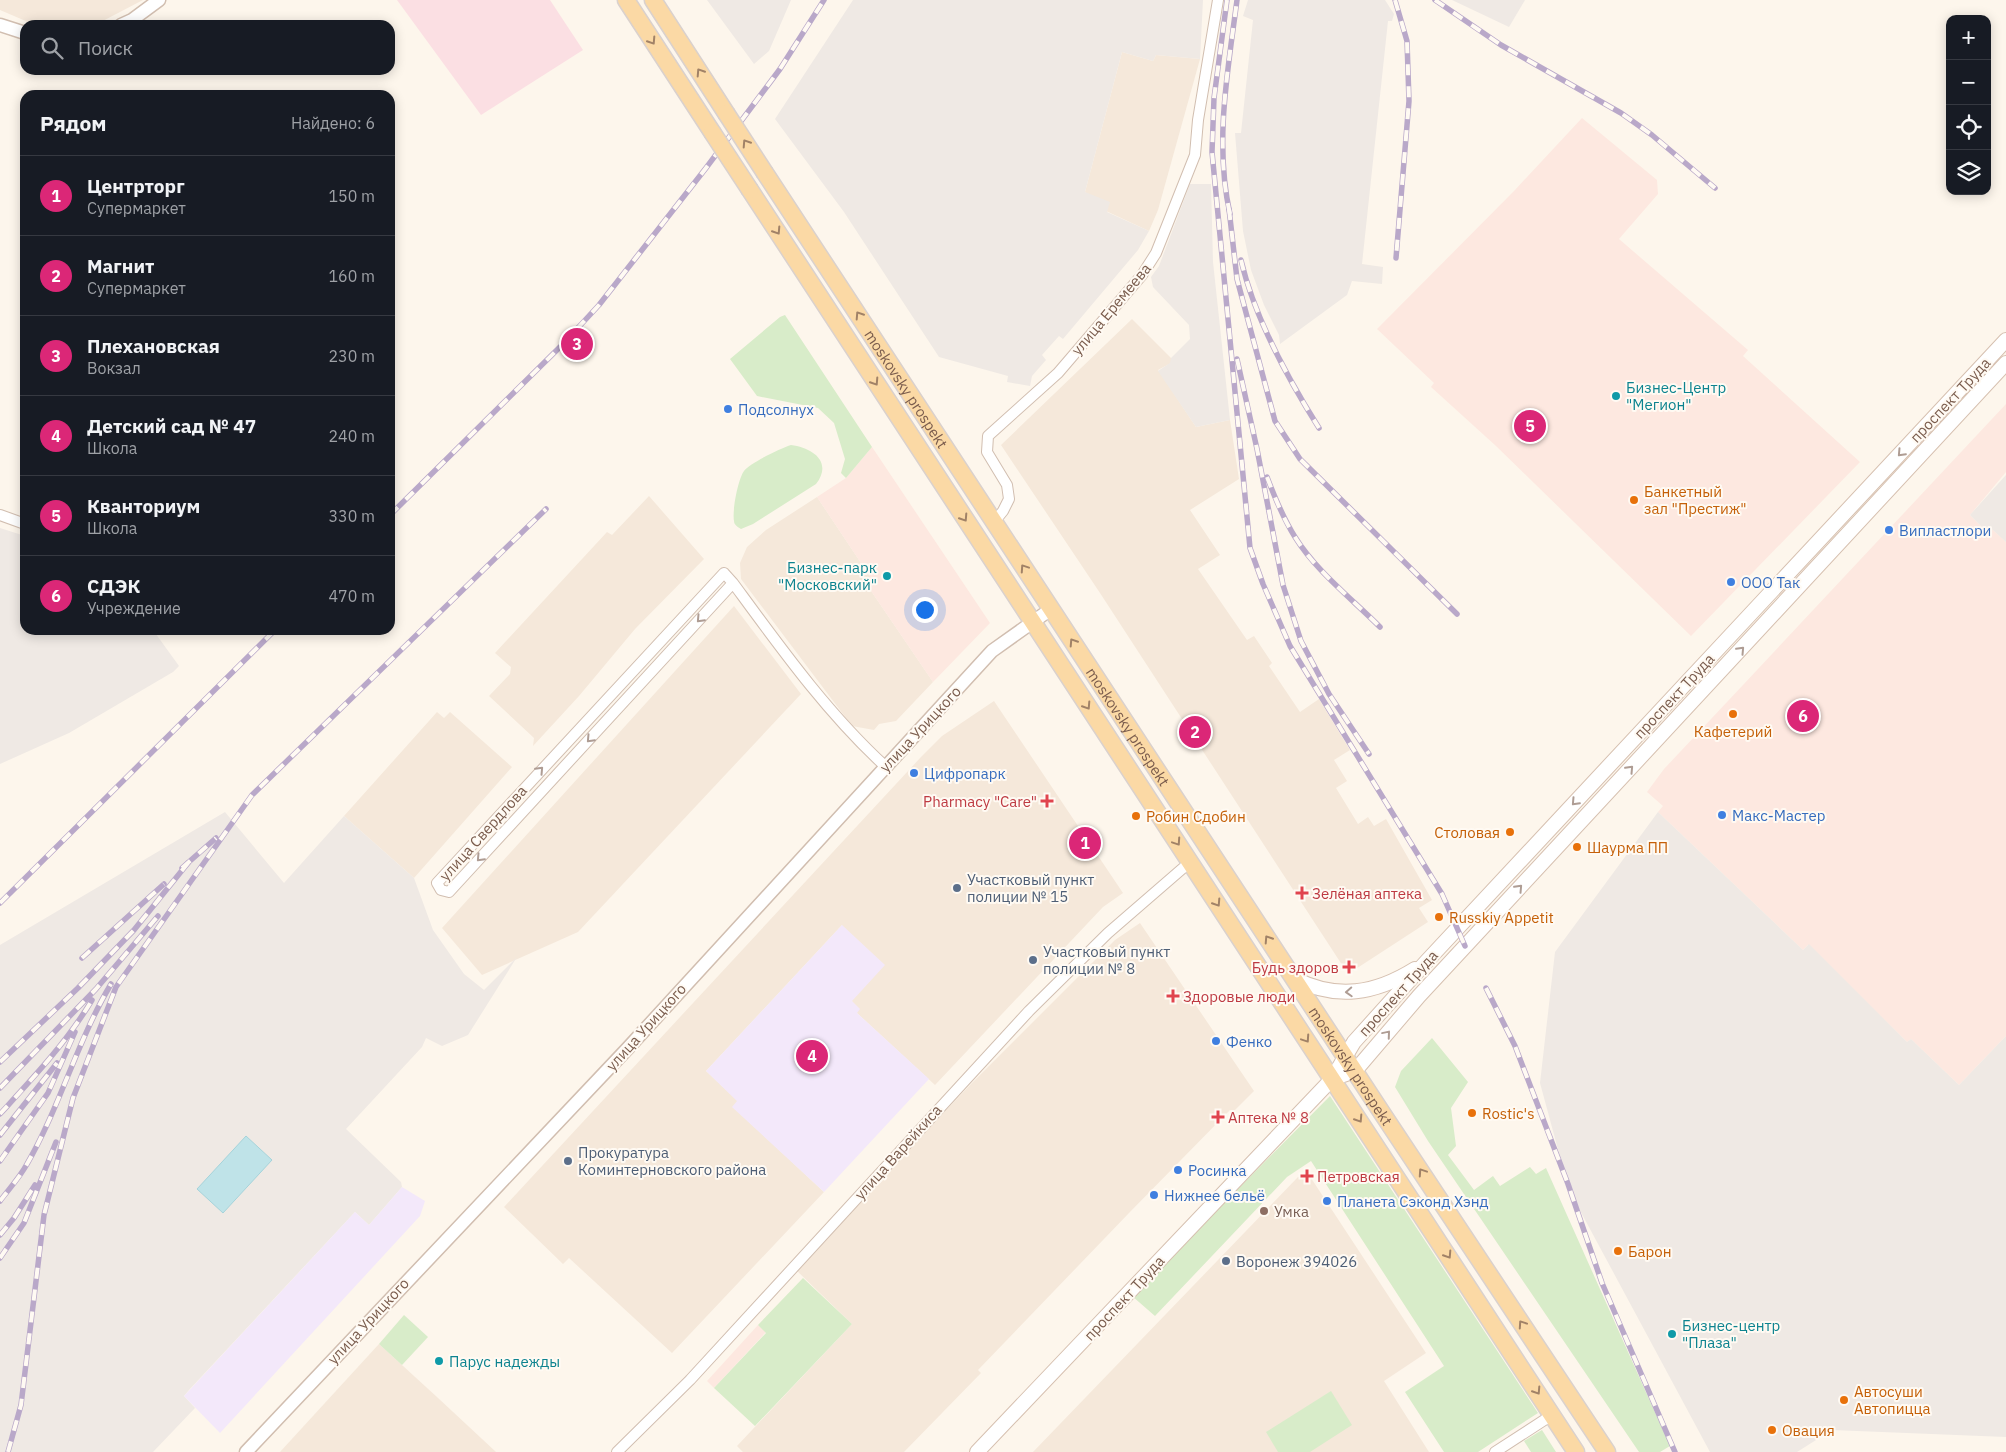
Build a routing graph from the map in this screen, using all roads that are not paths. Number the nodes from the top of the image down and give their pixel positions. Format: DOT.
graph roads {
  1 [pos="159,0"];
  2 [pos="626,0"];
  3 [pos="653,0"];
  4 [pos="1218,0"];
  5 [pos="132,20"];
  6 [pos="0,25"];
  7 [pos="20,31"];
  8 [pos="2006,340"];
  9 [pos="2006,363"];
  10 [pos="1935,416"];
  11 [pos="1946,427"];
  12 [pos="0,515"];
  13 [pos="20,522"];
  14 [pos="994,522"];
  15 [pos="733,583"];
  16 [pos="1051,609"];
  17 [pos="1031,622"];
  18 [pos="886,766"];
  19 [pos="1190,862"];
  20 [pos="1426,962"];
  21 [pos="1294,979"];
  22 [pos="1346,1056"];
  23 [pos="1355,1071"];
  24 [pos="1332,1079"];
  25 [pos="1552,1415"];
  26 [pos="246,1452"];
  27 [pos="617,1452"];
  28 [pos="977,1452"];
  29 [pos="1495,1452"];
  30 [pos="1576,1452"];
  31 [pos="1607,1452"];
  1 -- 5 [label="street"];
  2 -- 17 [label="main road, moskovsky prospekt, one-way, bridge"];
  14 -- 3 [label="main road, moskovsky prospekt, one-way, bridge"];
  4 -- 14 [label="street, улица Еремеева"];
  6 -- 7 [label="street"];
  8 -- 10 [label="main road, проспект Труда"];
  9 -- 11 [label="main road, проспект Труда"];
  10 -- 11 [label="main road"];
  10 -- 20 [label="main road, проспект Труда, one-way"];
  23 -- 11 [label="main road, проспект Труда, one-way"];
  12 -- 13 [label="street"];
  16 -- 14 [label="main road, moskovsky prospekt, one-way"];
  15 -- 15 [label="street, улица Свердлова, one-way"];
  15 -- 18 [label="street"];
  16 -- 17 [label="street, улица Урицкого"];
  21 -- 16 [label="main road, moskovsky prospekt, one-way"];
  17 -- 18 [label="street, улица Урицкого"];
  17 -- 19 [label="main road, moskovsky prospekt, one-way"];
  18 -- 26 [label="street, улица Урицкого"];
  19 -- 24 [label="main road, moskovsky prospekt, one-way"];
  19 -- 27 [label="street, улица Варейкиса"];
  20 -- 21 [label="main road, one-way"];
  20 -- 22 [label="main road, проспект Труда"];
  21 -- 22 [label="main road, moskovsky prospekt"];
  22 -- 23 [label="main road, moskovsky prospekt"];
  22 -- 24 [label="main road, проспект Труда"];
  23 -- 24 [label="main road"];
  31 -- 23 [label="main road, moskovsky prospekt, one-way"];
  24 -- 25 [label="main road, moskovsky prospekt, one-way"];
  24 -- 28 [label="main road, проспект Труда"];
  25 -- 29 [label="street"];
  25 -- 30 [label="main road, moskovsky prospekt"];
}
